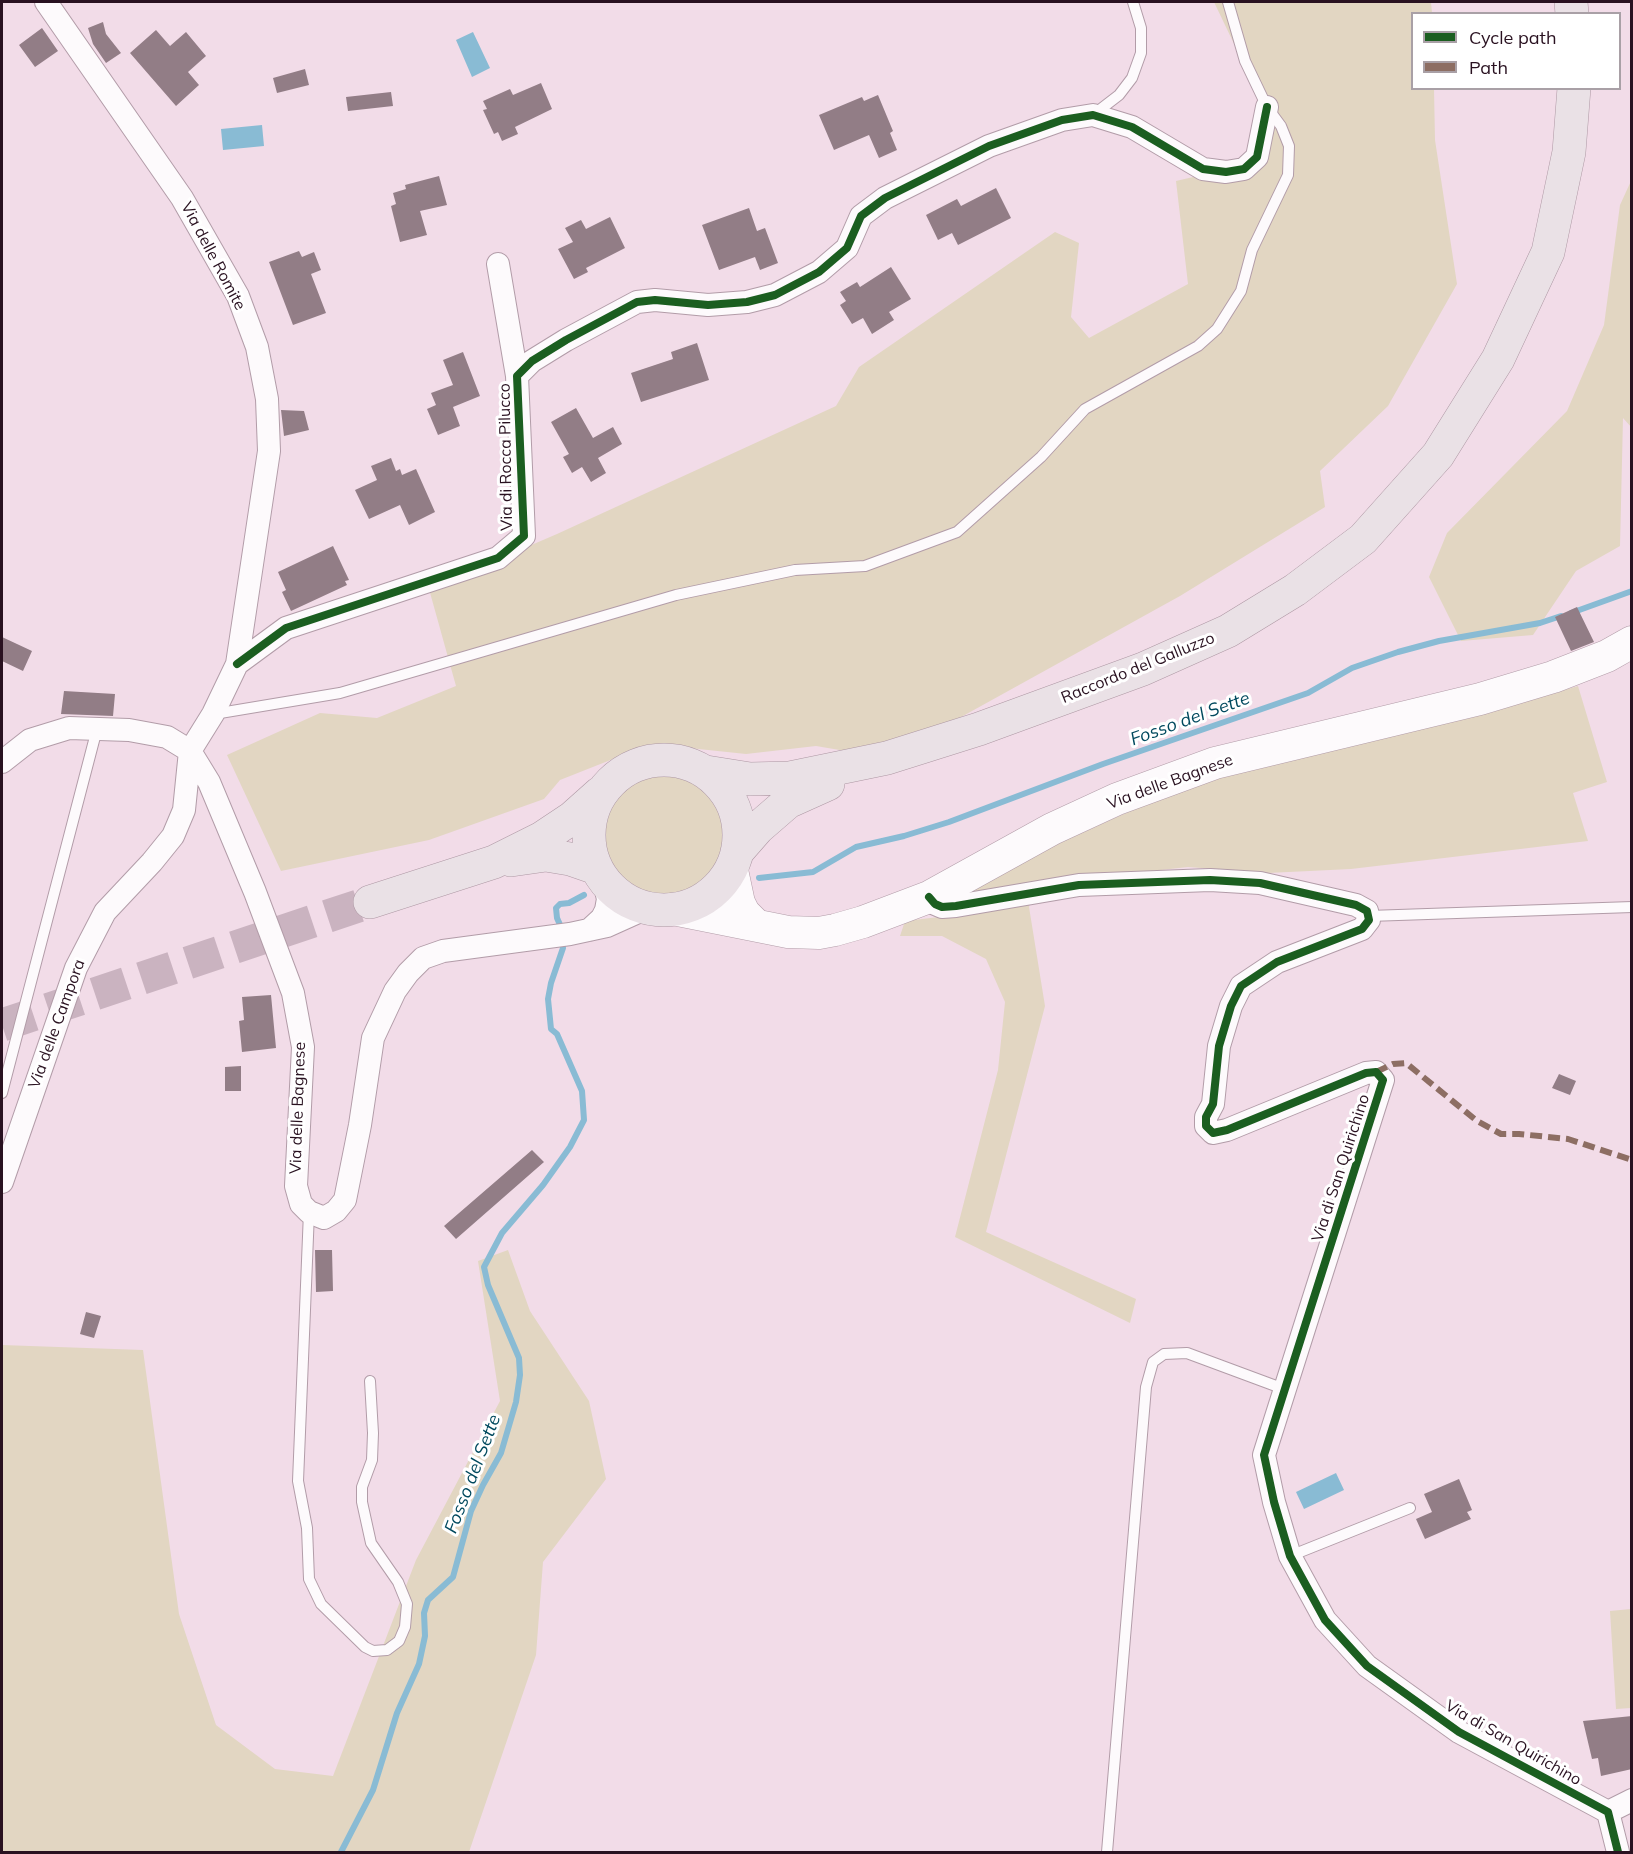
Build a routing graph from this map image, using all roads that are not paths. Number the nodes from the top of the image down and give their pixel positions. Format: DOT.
graph roads {
  1 [pos="46,2"];
  2 [pos="1133,2"];
  3 [pos="1228,2"];
  4 [pos="1574,90"];
  5 [pos="1267,107"];
  6 [pos="1093,115"];
  7 [pos="498,264"];
  8 [pos="517,376"];
  9 [pos="1632,642"];
  10 [pos="237,664"];
  11 [pos="213,714"];
  12 [pos="97,729"];
  13 [pos="190,751"];
  14 [pos="887,758"];
  15 [pos="2,762"];
  16 [pos="706,772"];
  17 [pos="601,792"];
  18 [pos="734,861"];
  19 [pos="494,862"];
  20 [pos="600,875"];
  21 [pos="929,897"];
  22 [pos="370,902"];
  23 [pos="1632,907"];
  24 [pos="660,909"];
  25 [pos="1369,916"];
  26 [pos="756,925"];
  27 [pos="580,932"];
  28 [pos="2,1093"];
  29 [pos="2,1182"];
  30 [pos="309,1212"];
  31 [pos="370,1381"];
  32 [pos="1284,1389"];
  33 [pos="1410,1508"];
  34 [pos="1290,1556"];
  35 [pos="1632,1800"];
  36 [pos="1608,1812"];
  37 [pos="1107,1852"];
  38 [pos="1618,1852"];
  1 -- 10 [label="street, Via delle Romite"];
  2 -- 6 [label="lane, Via di Rocca Pilucco"];
  3 -- 5 [label="lane"];
  4 -- 14 [label="main road, Raccordo del Galluzzo"];
  5 -- 6 [label="street, Via di Rocca Pilucco"];
  5 -- 11 [label="lane"];
  6 -- 8 [label="street, Via di Rocca Pilucco"];
  7 -- 8 [label="street, Via di Rocca Pilucco"];
  8 -- 10 [label="street, Via di Rocca Pilucco"];
  9 -- 21 [label="main road, Via delle Bagnese"];
  10 -- 11 [label="street, Via delle Romite"];
  11 -- 13 [label="street, Via delle Romite"];
  12 -- 13 [label="street, Via delle Bagnese"];
  12 -- 15 [label="street, Via delle Bagnese"];
  12 -- 28 [label="lane"];
  13 -- 29 [label="street, Via delle Campora"];
  13 -- 30 [label="street, Via delle Bagnese"];
  14 -- 16 [label="main road, Raccordo del Galluzzo"];
  14 -- 18 [label="main road, Raccordo del Galluzzo"];
  16 -- 17 [label="main road"];
  16 -- 18 [label="main road"];
  17 -- 19 [label="main road"];
  17 -- 20 [label="main road"];
  18 -- 24 [label="main road"];
  18 -- 26 [label="main road"];
  19 -- 20 [label="main road"];
  19 -- 22 [label="main road"];
  20 -- 24 [label="main road"];
  20 -- 27 [label="street"];
  21 -- 25 [label="street"];
  21 -- 26 [label="main road, Via delle Bagnese"];
  23 -- 25 [label="lane"];
  24 -- 26 [label="main road, Via delle Bagnese"];
  24 -- 27 [label="street"];
  25 -- 32 [label="street, Via di San Quirichino"];
  27 -- 30 [label="street"];
  30 -- 31 [label="lane"];
  32 -- 34 [label="street, Via di San Quirichino"];
  32 -- 37 [label="lane"];
  33 -- 34 [label="lane"];
  34 -- 36 [label="street, Via di San Quirichino"];
  35 -- 36 [label="street"];
  36 -- 38 [label="street"];
}
